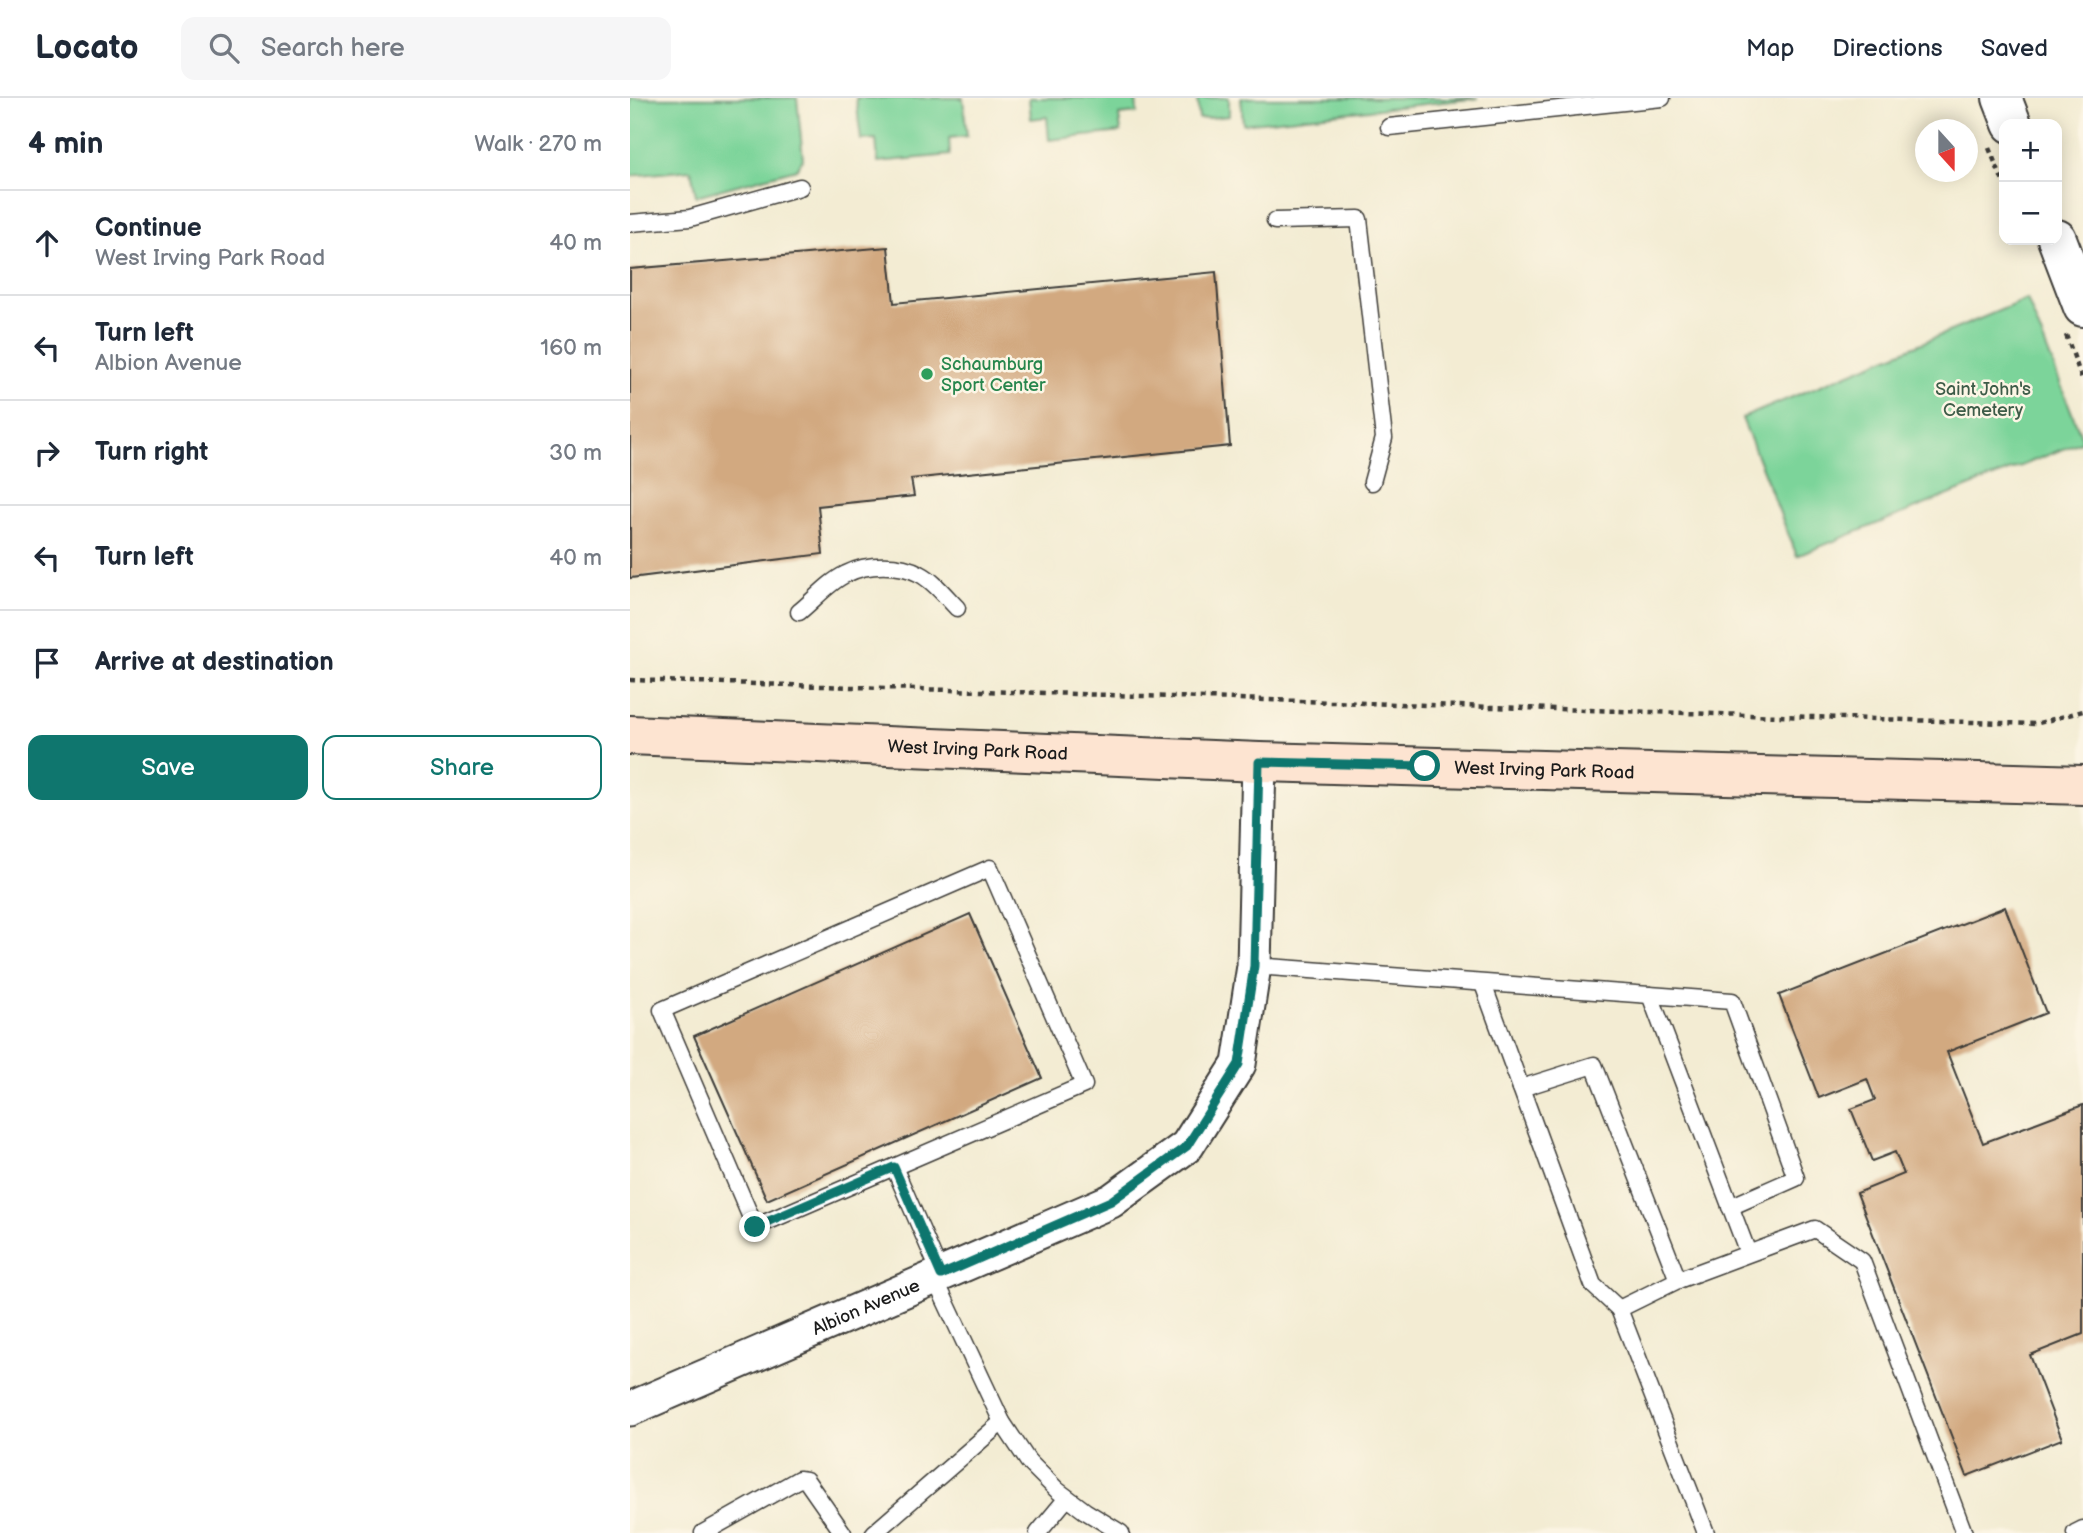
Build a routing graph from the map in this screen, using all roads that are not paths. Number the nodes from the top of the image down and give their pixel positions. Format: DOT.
graph roads {
  1 [pos="1662,98"];
  2 [pos="2002,98"];
  3 [pos="2010,119"];
  4 [pos="1389,127"];
  5 [pos="800,187"];
  6 [pos="1275,221"];
  7 [pos="630,223"];
  8 [pos="2060,245"];
  9 [pos="2080,289"];
  10 [pos="1372,482"];
  11 [pos="957,608"];
  12 [pos="799,612"];
  13 [pos="630,735"];
  14 [pos="1259,762"];
  15 [pos="2083,785"];
  16 [pos="1254,966"];
  17 [pos="1483,984"];
  18 [pos="1650,995"];
  19 [pos="1521,1088"];
  20 [pos="894,1167"];
  21 [pos="1730,1207"];
  22 [pos="1748,1253"];
  23 [pos="937,1276"];
  24 [pos="1678,1280"];
  25 [pos="1619,1309"];
  26 [pos="630,1409"];
  27 [pos="1002,1422"];
  28 [pos="1067,1498"];
  29 [pos="2083,1530"];
  30 [pos="703,1533"];
  31 [pos="843,1533"];
  32 [pos="874,1533"];
  33 [pos="1038,1533"];
  34 [pos="1121,1533"];
  35 [pos="1706,1533"];
  36 [pos="1964,1533"];
  37 [pos="2075,1533"];
  1 -- 4 [label="lane"];
  2 -- 3 [label="street"];
  5 -- 7 [label="lane"];
  6 -- 10 [label="lane"];
  8 -- 9 [label="street"];
  11 -- 12 [label="lane"];
  13 -- 14 [label="main road, West Irving Park Road"];
  14 -- 15 [label="main road, West Irving Park Road"];
  14 -- 16 [label="street, Albion Avenue"];
  16 -- 17 [label="lane"];
  16 -- 23 [label="street, Albion Avenue"];
  17 -- 18 [label="lane"];
  17 -- 19 [label="lane"];
  18 -- 21 [label="lane"];
  18 -- 21 [label="lane"];
  19 -- 24 [label="lane"];
  19 -- 25 [label="lane"];
  20 -- 20 [label="lane"];
  20 -- 23 [label="lane"];
  21 -- 22 [label="lane"];
  22 -- 24 [label="lane"];
  22 -- 36 [label="lane"];
  23 -- 26 [label="street, Albion Avenue"];
  23 -- 27 [label="lane"];
  24 -- 25 [label="lane"];
  25 -- 35 [label="lane"];
  27 -- 28 [label="lane"];
  27 -- 32 [label="lane"];
  28 -- 33 [label="lane"];
  28 -- 34 [label="lane"];
  29 -- 37 [label="lane"];
  30 -- 31 [label="lane"];
}
